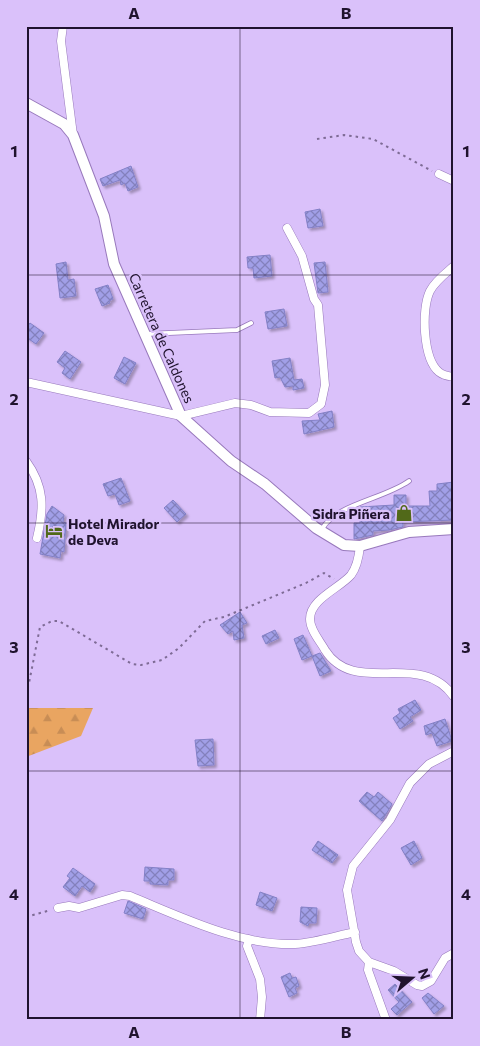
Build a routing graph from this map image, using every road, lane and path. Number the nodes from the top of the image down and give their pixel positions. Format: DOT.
graph roads {
  1 [pos="63,26"];
  2 [pos="26,103"];
  3 [pos="73,135"];
  4 [pos="317,139"];
  5 [pos="439,174"];
  6 [pos="454,181"];
  7 [pos="287,228"];
  8 [pos="454,266"];
  9 [pos="251,323"];
  10 [pos="144,334"];
  11 [pos="454,377"];
  12 [pos="26,382"];
  13 [pos="181,416"];
  14 [pos="26,462"];
  15 [pos="409,482"];
  16 [pos="454,529"];
  17 [pos="321,531"];
  18 [pos="37,538"];
  19 [pos="360,546"];
  20 [pos="339,587"];
  21 [pos="26,687"];
  22 [pos="454,697"];
  23 [pos="454,751"];
  24 [pos="58,908"];
  25 [pos="26,917"];
  26 [pos="355,932"];
  27 [pos="249,939"];
  28 [pos="454,953"];
  29 [pos="369,962"];
  30 [pos="260,1020"];
  31 [pos="386,1020"];
  1 -- 3 [label="street"];
  2 -- 3 [label="street, Carretera de Caldones"];
  3 -- 10 [label="street, Carretera de Caldones"];
  4 -- 5 [label="path"];
  5 -- 6 [label="street"];
  7 -- 13 [label="street"];
  8 -- 11 [label="street"];
  9 -- 10 [label="lane"];
  10 -- 13 [label="street, Carretera de Caldones"];
  12 -- 13 [label="street"];
  13 -- 17 [label="street, Carretera de Caldones"];
  14 -- 18 [label="street"];
  15 -- 17 [label="lane"];
  16 -- 19 [label="street, Carretera de Caldones"];
  17 -- 19 [label="street, Carretera de Caldones"];
  19 -- 20 [label="street"];
  20 -- 21 [label="path"];
  20 -- 22 [label="street"];
  23 -- 26 [label="street"];
  24 -- 25 [label="path"];
  24 -- 27 [label="street"];
  26 -- 27 [label="street"];
  26 -- 29 [label="street"];
  27 -- 30 [label="street"];
  28 -- 29 [label="street"];
  29 -- 31 [label="street"];
}
